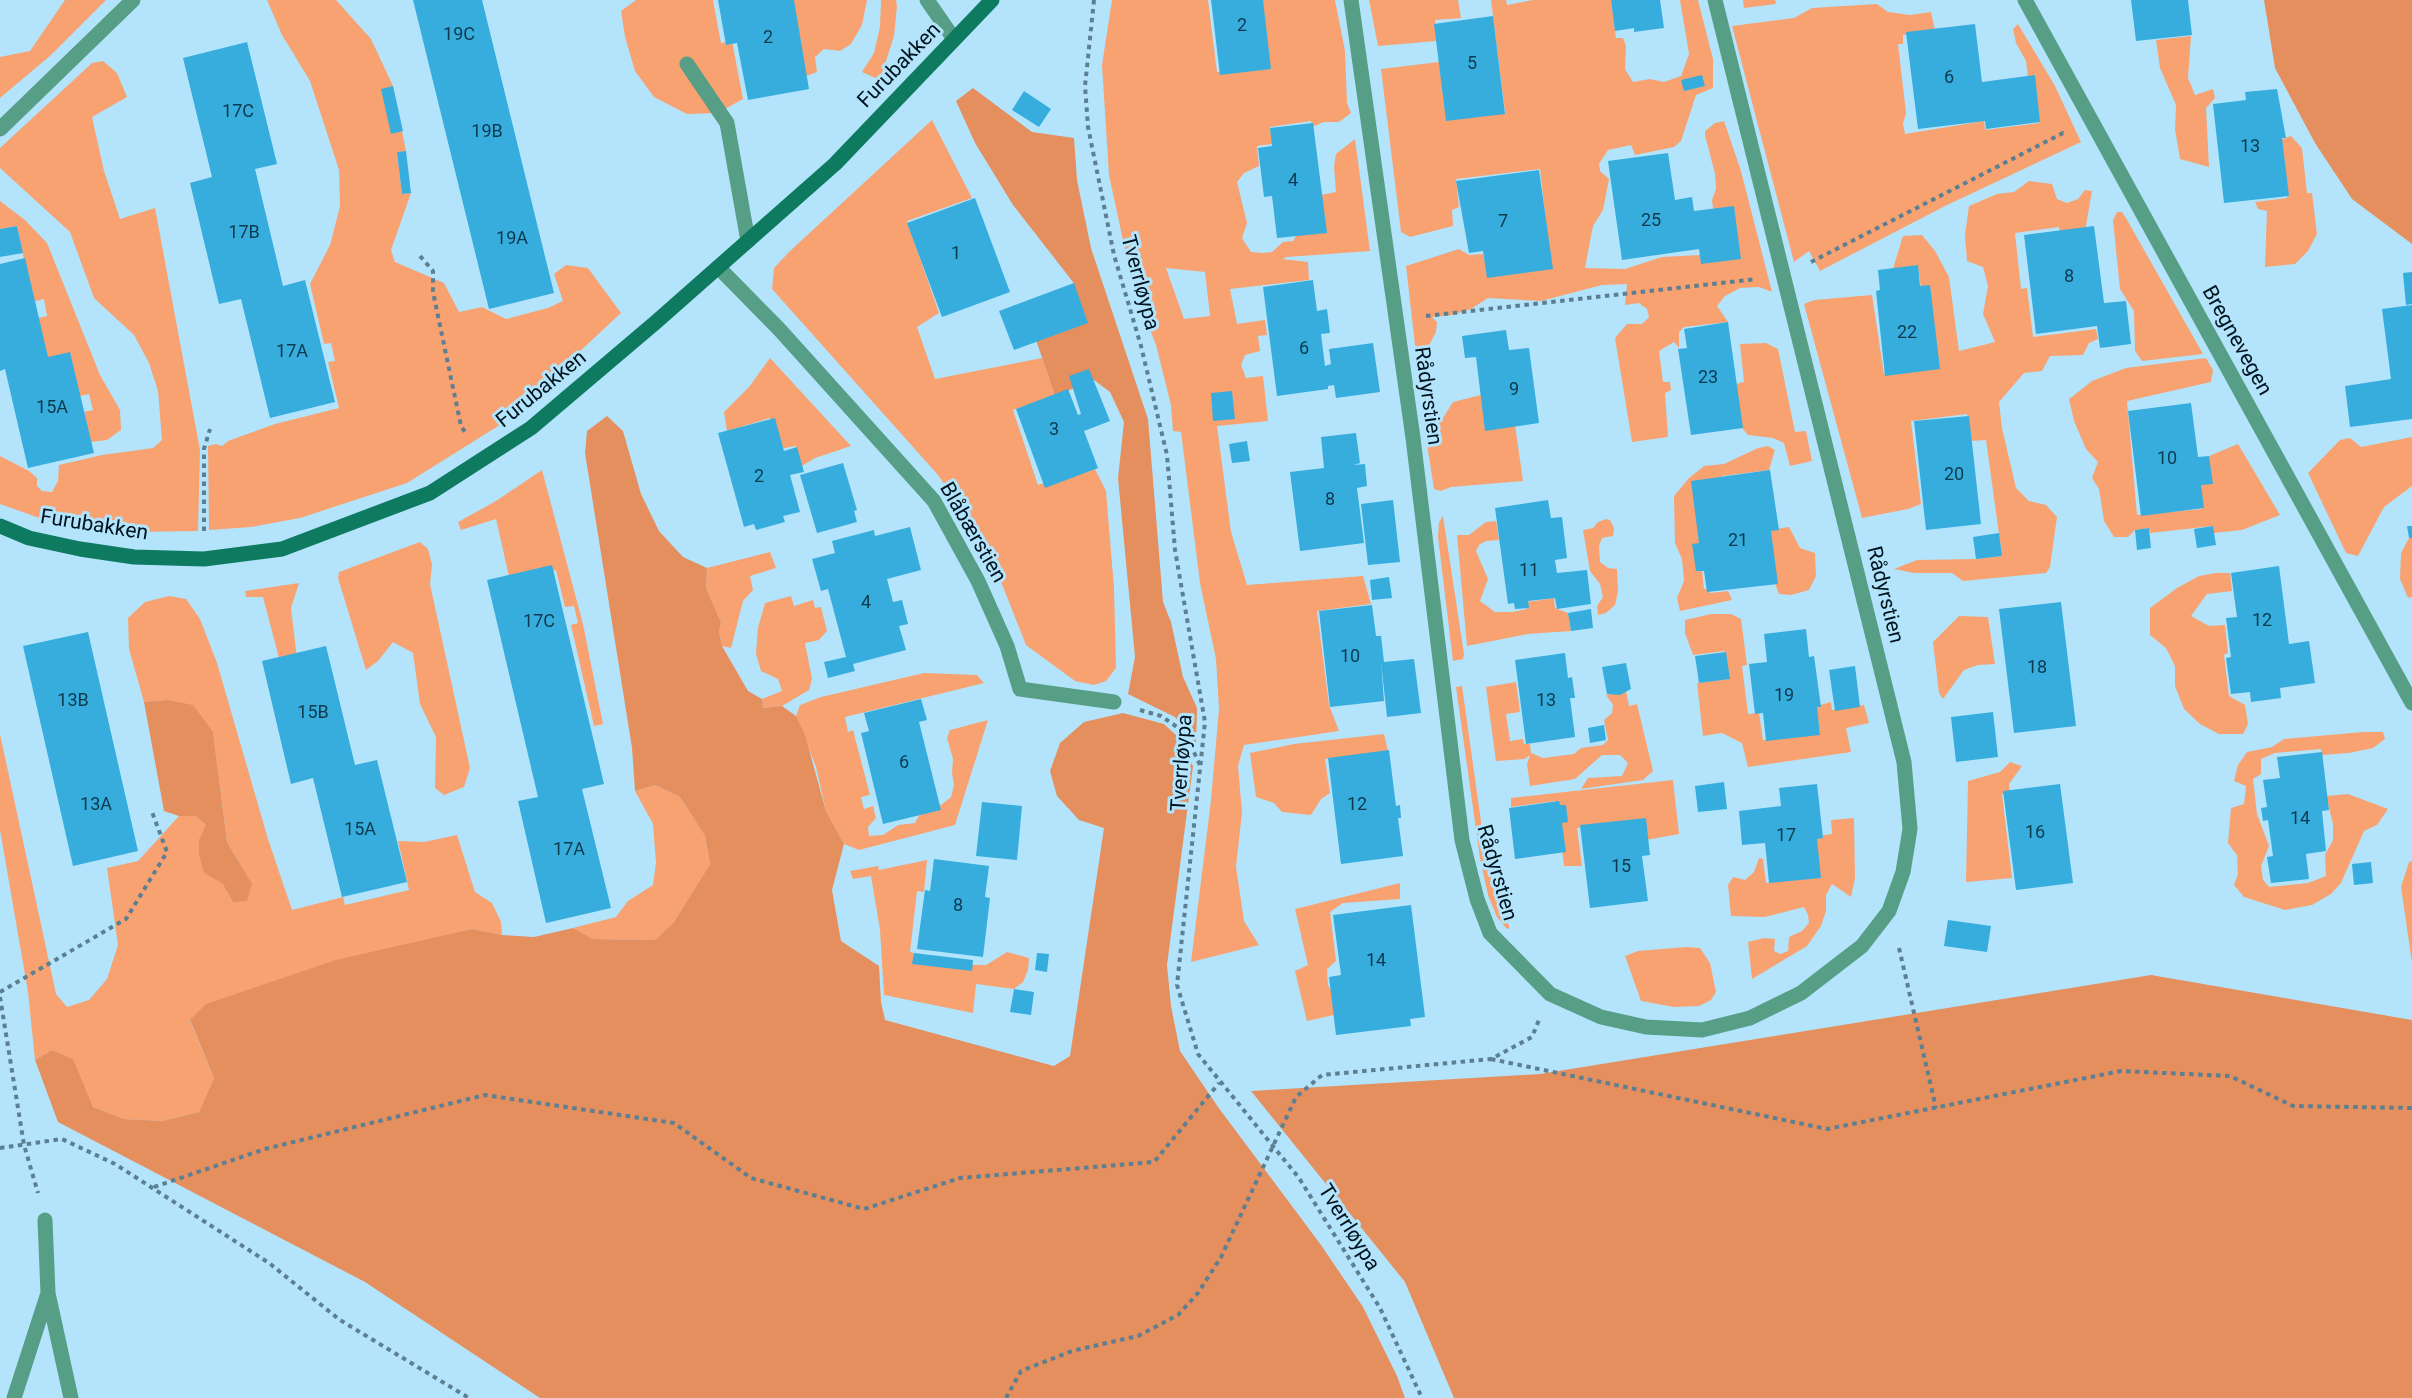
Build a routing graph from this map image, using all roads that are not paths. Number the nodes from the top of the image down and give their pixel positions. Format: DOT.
graph roads {
  1 [pos="133,0"];
  2 [pos="927,0"];
  3 [pos="992,0"];
  4 [pos="1351,0"];
  5 [pos="1715,0"];
  6 [pos="2025,0"];
  7 [pos="954,39"];
  8 [pos="687,64"];
  9 [pos="0,129"];
  10 [pos="748,241"];
  11 [pos="718,267"];
  12 [pos="0,526"];
  13 [pos="1114,702"];
  14 [pos="2412,703"];
  15 [pos="45,1220"];
  16 [pos="48,1293"];
  17 [pos="14,1398"];
  18 [pos="71,1398"];
  1 -- 9 [label="street"];
  2 -- 7 [label="street"];
  3 -- 7 [label="street, Furubakken"];
  4 -- 5 [label="street, Rådyrstien"];
  6 -- 14 [label="street, Bregnevegen"];
  7 -- 10 [label="street, Furubakken"];
  8 -- 10 [label="street"];
  10 -- 11 [label="street, Furubakken"];
  11 -- 12 [label="street, Furubakken"];
  11 -- 13 [label="street, Blåbærstien"];
  15 -- 16 [label="street"];
  16 -- 17 [label="street"];
  16 -- 18 [label="street"];
}
